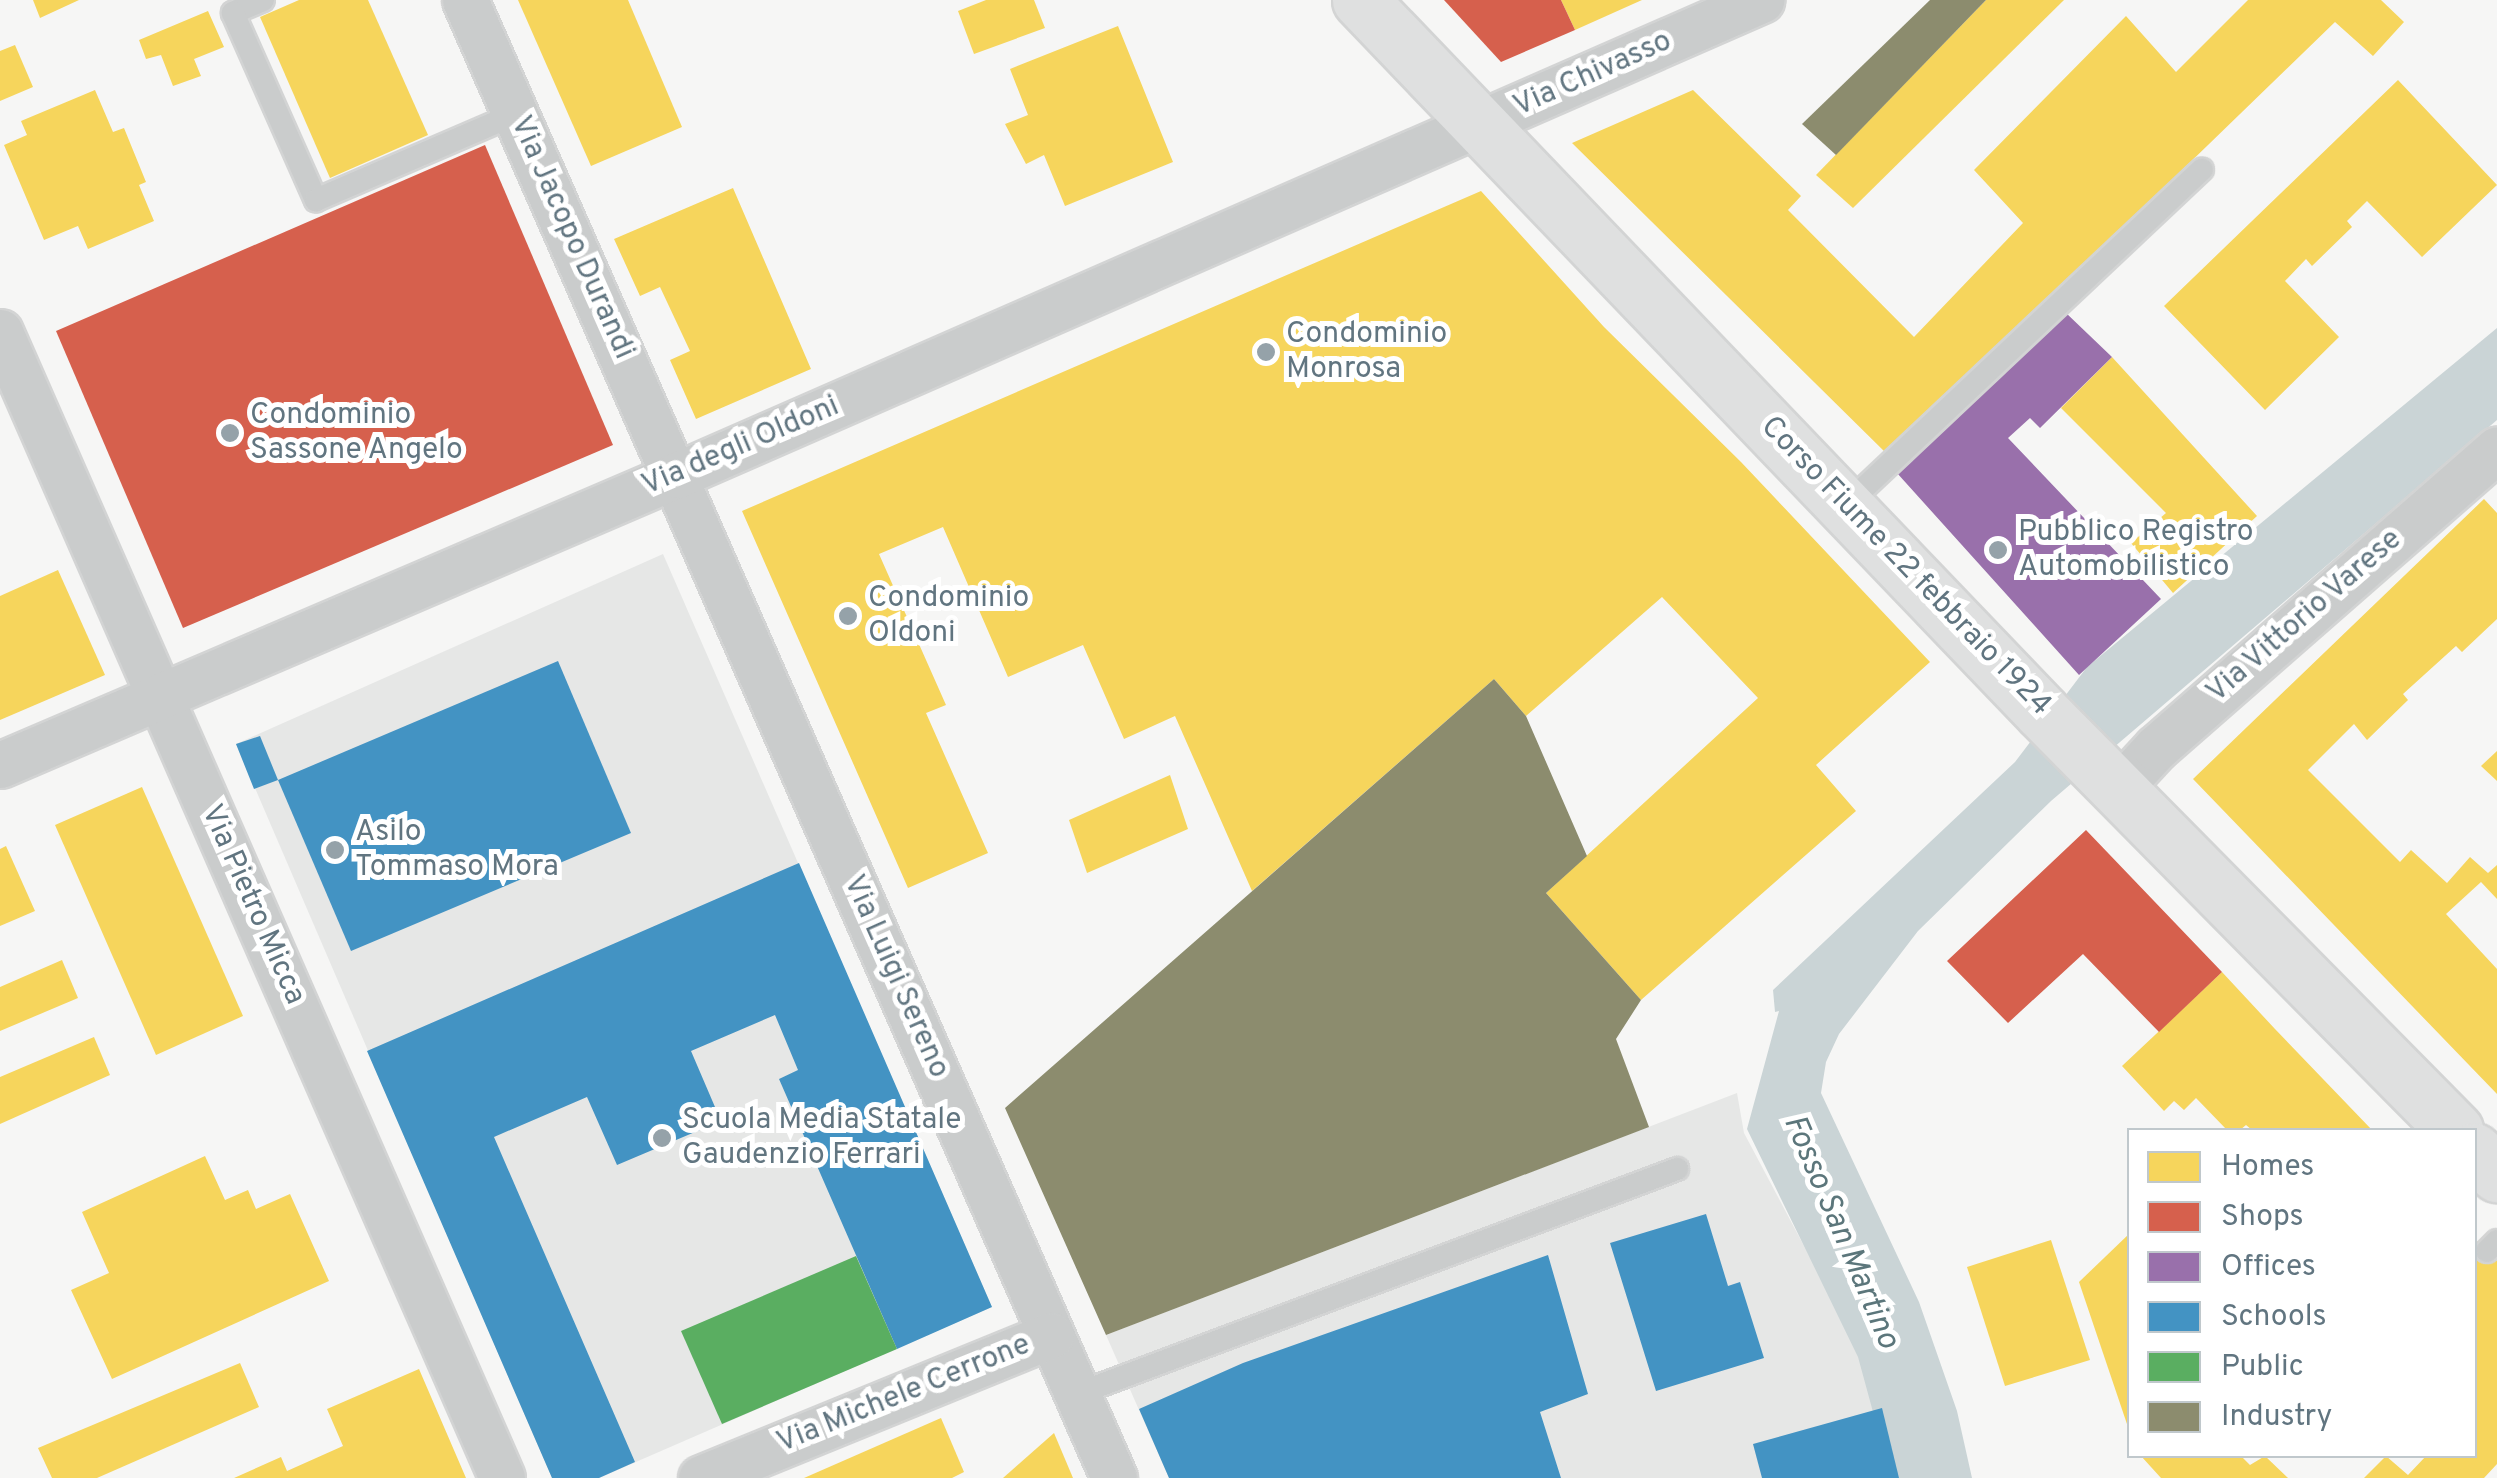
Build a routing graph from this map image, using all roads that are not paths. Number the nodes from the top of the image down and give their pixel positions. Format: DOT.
graph roads {
  1 [pos="263,0"];
  2 [pos="466,0"];
  3 [pos="1360,0"];
  4 [pos="1761,0"];
  5 [pos="516,114"];
  6 [pos="1480,125"];
  7 [pos="2202,170"];
  8 [pos="0,332"];
  9 [pos="2497,450"];
  10 [pos="676,475"];
  11 [pos="1846,506"];
  12 [pos="160,696"];
  13 [pos="0,765"];
  14 [pos="2105,776"];
  15 [pos="2453,1128"];
  16 [pos="2477,1154"];
  17 [pos="1676,1168"];
  18 [pos="2497,1174"];
  19 [pos="1051,1335"];
  20 [pos="1077,1394"];
  21 [pos="502,1478"];
  22 [pos="701,1478"];
  23 [pos="1114,1478"];
  1 -- 5 [label="lane"];
  2 -- 5 [label="street, Via Jacopo Durandi"];
  3 -- 6 [label="main road, Corso Fiume 22 febbraio 1924"];
  4 -- 6 [label="street, Via Chivasso"];
  5 -- 10 [label="street, Via Jacopo Durandi"];
  6 -- 10 [label="street, Via degli Oldoni"];
  6 -- 11 [label="main road, Corso Fiume 22 febbraio 1924"];
  7 -- 11 [label="lane"];
  8 -- 12 [label="street, Via Pietro Micca"];
  9 -- 14 [label="street, Via Vittorio Varese"];
  10 -- 12 [label="street, Via degli Oldoni"];
  10 -- 19 [label="street, Via Luigi Sereno"];
  11 -- 14 [label="main road, Corso Fiume 22 febbraio 1924"];
  12 -- 13 [label="street, Via degli Oldoni"];
  12 -- 21 [label="street, Via Pietro Micca"];
  14 -- 15 [label="main road, Corso Fiume 22 febbraio 1924"];
  16 -- 18 [label="main road"];
  17 -- 20 [label="lane"];
  19 -- 20 [label="street, Via Luigi Sereno"];
  19 -- 22 [label="street, Via Michele Cerrone"];
  20 -- 23 [label="street, Via Luigi Sereno"];
}
